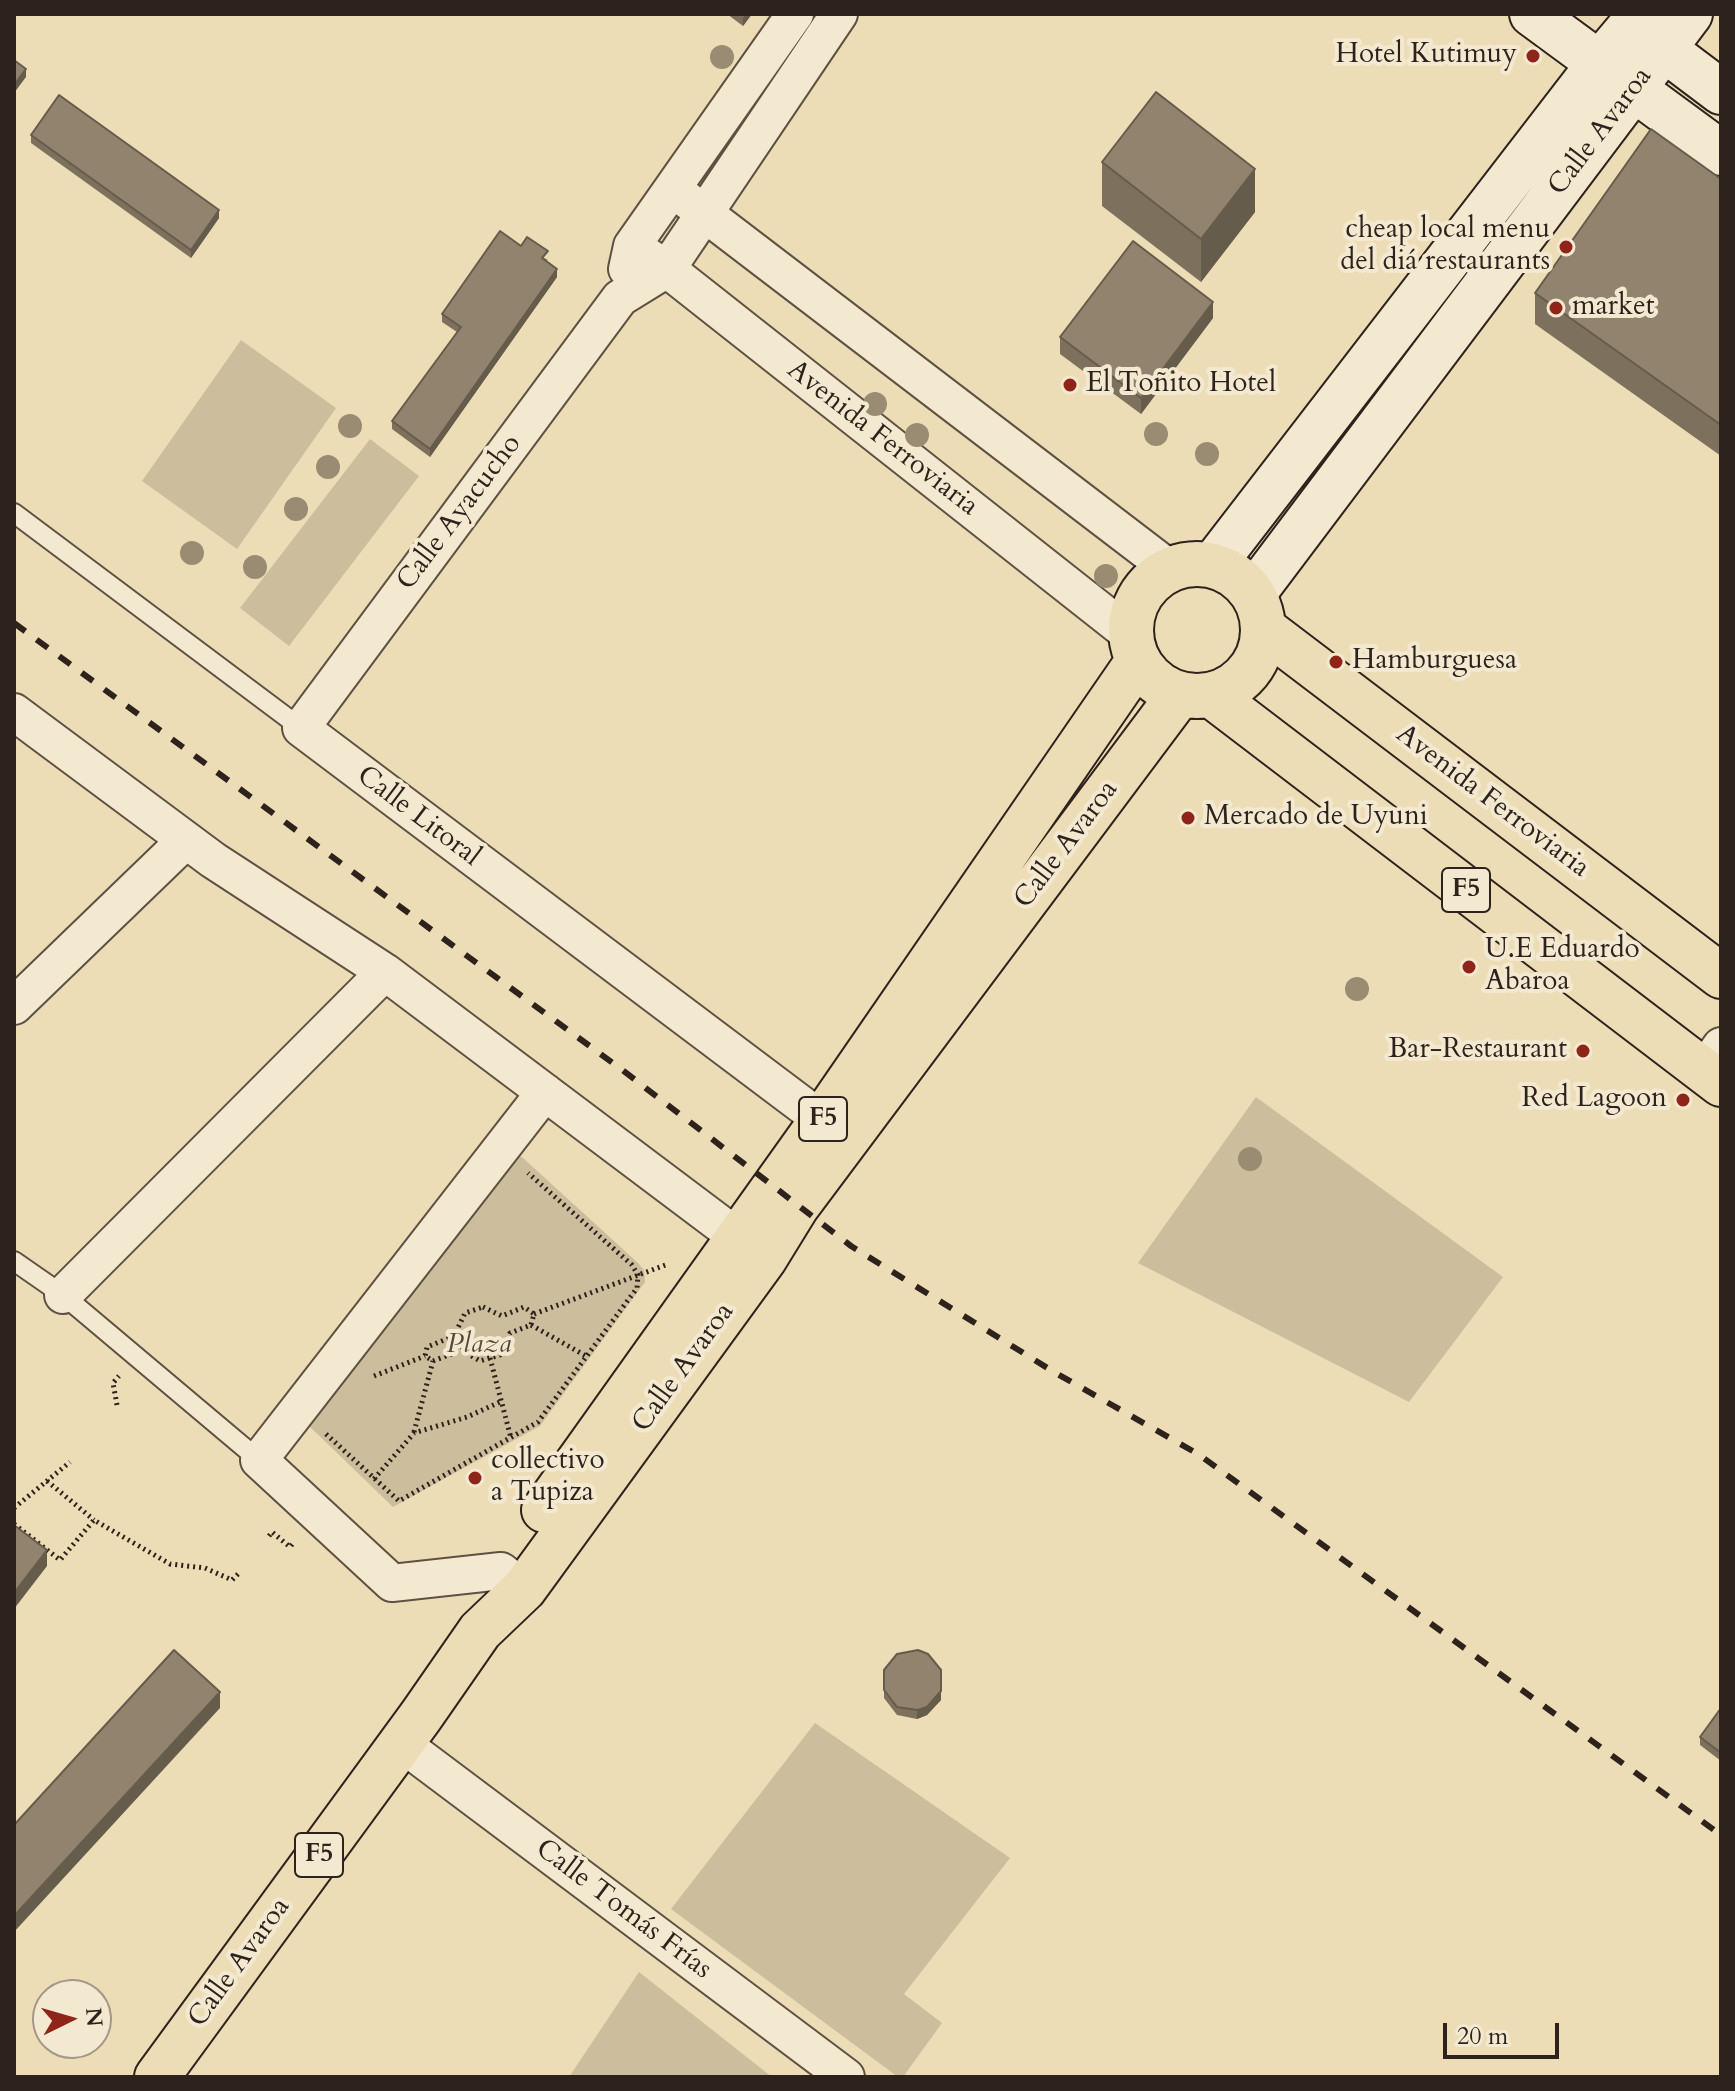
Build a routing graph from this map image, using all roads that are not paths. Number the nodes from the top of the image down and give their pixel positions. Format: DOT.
graph roads {
  1 [pos="795,14"];
  2 [pos="839,14"];
  3 [pos="1532,14"];
  4 [pos="1690,14"];
  5 [pos="1639,26"];
  6 [pos="1599,64"];
  7 [pos="1634,89"];
  8 [pos="1721,92"];
  9 [pos="1721,153"];
  10 [pos="674,190"];
  11 [pos="704,211"];
  12 [pos="632,246"];
  13 [pos="667,269"];
  14 [pos="620,298"];
  15 [pos="14,513"];
  16 [pos="1213,565"];
  17 [pos="1170,569"];
  18 [pos="1258,611"];
  19 [pos="1134,648"];
  20 [pos="1195,695"];
  21 [pos="14,712"];
  22 [pos="301,728"];
  23 [pos="186,840"];
  24 [pos="385,972"];
  25 [pos="1721,976"];
  26 [pos="14,1006"];
  27 [pos="1715,1067"];
  28 [pos="545,1092"];
  29 [pos="822,1120"];
  30 [pos="750,1248"];
  31 [pos="14,1261"];
  32 [pos="63,1295"];
  33 [pos="259,1460"];
  34 [pos="513,1580"];
  35 [pos="401,1743"];
  36 [pos="157,2077"];
  37 [pos="846,2077"];
  1 -- 10 [label="street, Calle Ayacucho"];
  2 -- 11 [label="street, Calle Ayacucho"];
  3 -- 6 [label="main road"];
  4 -- 5 [label="main road, Calle Avaroa"];
  5 -- 6 [label="main road, Calle Avaroa"];
  5 -- 7 [label="main road, Calle Avaroa"];
  5 -- 8 [label="main road"];
  6 -- 7 [label="main road"];
  6 -- 16 [label="main road, Calle Avaroa"];
  7 -- 9 [label="main road"];
  7 -- 18 [label="main road, Calle Avaroa"];
  10 -- 11 [label="street"];
  10 -- 12 [label="street, Calle Ayacucho"];
  11 -- 13 [label="street, Calle Ayacucho"];
  11 -- 17 [label="street"];
  12 -- 13 [label="street, Avenida Ferroviaria"];
  12 -- 14 [label="street, Calle Ayacucho"];
  13 -- 14 [label="street, Calle Ayacucho"];
  13 -- 19 [label="street, Avenida Ferroviaria"];
  14 -- 22 [label="street, Calle Ayacucho"];
  15 -- 22 [label="lane, Calle Litoral"];
  16 -- 17 [label="highway"];
  16 -- 18 [label="highway"];
  17 -- 19 [label="highway"];
  18 -- 20 [label="highway"];
  18 -- 25 [label="highway, Avenida Ferroviaria"];
  19 -- 20 [label="highway"];
  19 -- 29 [label="highway, Calle Avaroa / F5"];
  20 -- 27 [label="highway, F5"];
  20 -- 30 [label="highway, Calle Avaroa / F5"];
  21 -- 23 [label="street"];
  22 -- 29 [label="street, Calle Litoral"];
  23 -- 24 [label="street"];
  23 -- 26 [label="street"];
  24 -- 28 [label="street"];
  24 -- 32 [label="street"];
  28 -- 30 [label="street"];
  28 -- 33 [label="street"];
  29 -- 30 [label="highway, Calle Avaroa / F5"];
  30 -- 34 [label="highway, Calle Avaroa / F5"];
  31 -- 32 [label="lane"];
  32 -- 33 [label="lane"];
  33 -- 34 [label="street"];
  34 -- 35 [label="highway, Calle Avaroa / F5"];
  35 -- 36 [label="highway, Calle Avaroa / F5"];
  35 -- 37 [label="street, Calle Tomás Frías"];
}
